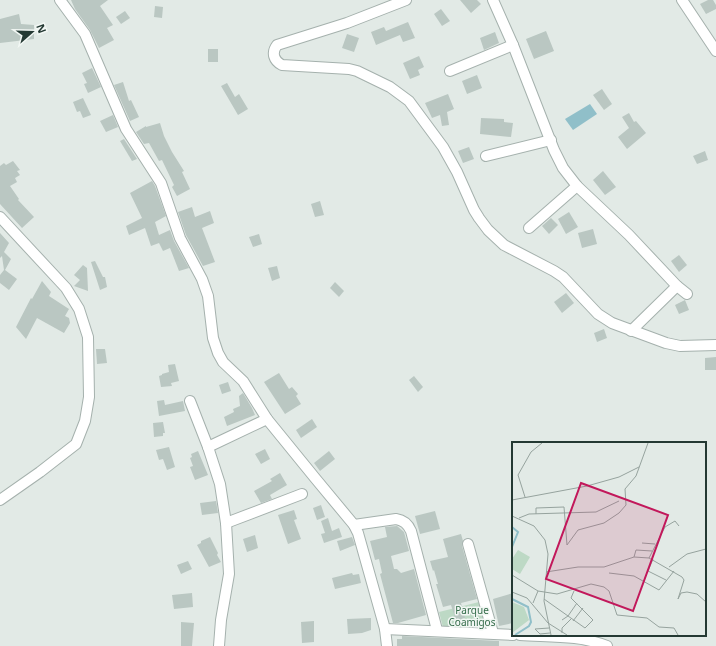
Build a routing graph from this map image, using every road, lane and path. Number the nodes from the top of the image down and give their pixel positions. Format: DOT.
graph roads {
  1 [pos="60,0"];
  2 [pos="406,0"];
  3 [pos="493,0"];
  4 [pos="682,0"];
  5 [pos="513,45"];
  6 [pos="716,51"];
  7 [pos="450,71"];
  8 [pos="551,140"];
  9 [pos="486,156"];
  10 [pos="577,186"];
  11 [pos="0,217"];
  12 [pos="529,228"];
  13 [pos="677,286"];
  14 [pos="687,294"];
  15 [pos="631,331"];
  16 [pos="716,345"];
  17 [pos="190,401"];
  18 [pos="267,419"];
  19 [pos="208,447"];
  20 [pos="302,494"];
  21 [pos="0,500"];
  22 [pos="226,523"];
  23 [pos="354,525"];
  24 [pos="468,544"];
  25 [pos="385,629"];
  26 [pos="437,630"];
  27 [pos="493,634"];
  28 [pos="512,635"];
  29 [pos="535,636"];
  30 [pos="219,646"];
  31 [pos="387,646"];
  32 [pos="607,646"];
  1 -- 18 [label="street"];
  2 -- 15 [label="street"];
  3 -- 5 [label="street"];
  4 -- 6 [label="street"];
  5 -- 7 [label="street"];
  5 -- 8 [label="street"];
  8 -- 9 [label="street"];
  8 -- 10 [label="street"];
  10 -- 12 [label="street"];
  10 -- 13 [label="street"];
  11 -- 21 [label="street"];
  13 -- 14 [label="street"];
  13 -- 15 [label="street"];
  15 -- 16 [label="street"];
  17 -- 19 [label="street"];
  18 -- 19 [label="street"];
  18 -- 23 [label="street"];
  19 -- 22 [label="street"];
  20 -- 22 [label="street"];
  22 -- 30 [label="street"];
  23 -- 25 [label="street"];
  23 -- 26 [label="street"];
  24 -- 27 [label="street"];
  25 -- 26 [label="street"];
  25 -- 31 [label="street"];
  26 -- 27 [label="street"];
  27 -- 28 [label="street"];
  29 -- 32 [label="street"];
}
